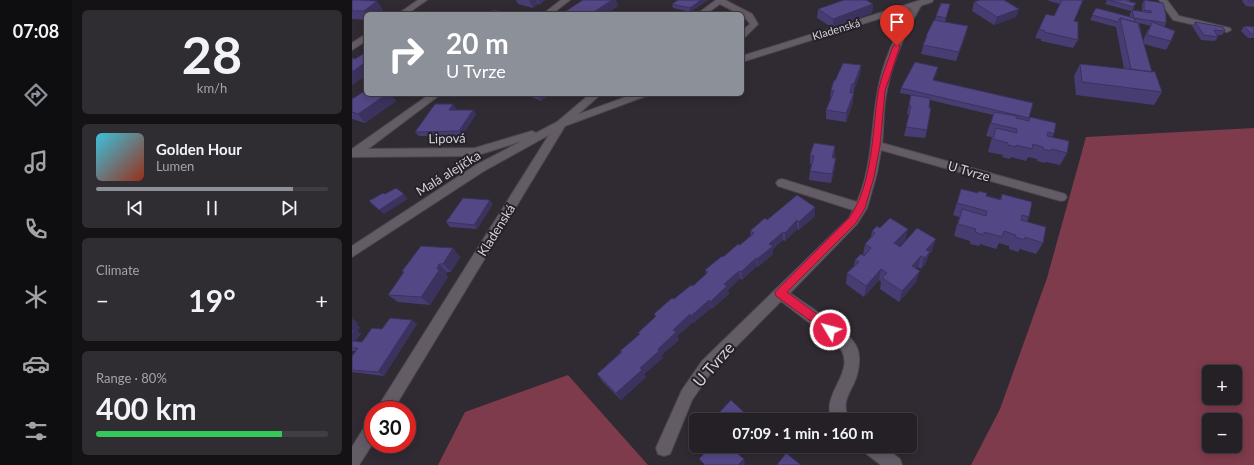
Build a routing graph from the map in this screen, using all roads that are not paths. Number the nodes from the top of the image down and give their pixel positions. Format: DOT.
graph roads {
  1 [pos="423,0"];
  2 [pos="566,0"];
  3 [pos="720,0"];
  4 [pos="929,0"];
  5 [pos="1163,0"];
  6 [pos="918,4"];
  7 [pos="405,12"];
  8 [pos="550,12"];
  9 [pos="704,12"];
  10 [pos="742,12"];
  11 [pos="744,13"];
  12 [pos="1226,30"];
  13 [pos="744,33"];
  14 [pos="364,38"];
  15 [pos="352,46"];
  16 [pos="744,58"];
  17 [pos="433,96"];
  18 [pos="594,96"];
  19 [pos="638,96"];
  20 [pos="561,124"];
  21 [pos="876,146"];
  22 [pos="354,153"];
  23 [pos="782,183"];
  24 [pos="1061,197"];
  25 [pos="861,208"];
  26 [pos="352,252"];
  27 [pos="780,292"];
  28 [pos="390,401"];
  29 [pos="837,413"];
  30 [pos="364,443"];
  31 [pos="664,448"];
  32 [pos="879,453"];
  33 [pos="352,462"];
  34 [pos="894,465"];
  1 -- 7 [label="street"];
  2 -- 8 [label="street"];
  3 -- 9 [label="street"];
  3 -- 10 [label="street"];
  4 -- 6 [label="street, Kladenská"];
  5 -- 12 [label="street"];
  6 -- 16 [label="street, Kladenská"];
  6 -- 21 [label="street, U Tvrze"];
  11 -- 13 [label="street"];
  14 -- 15 [label="street"];
  17 -- 22 [label="street"];
  18 -- 20 [label="street"];
  19 -- 20 [label="street"];
  20 -- 22 [label="street, Lipová"];
  20 -- 26 [label="street, Malá alejíčka"];
  20 -- 28 [label="street, Kladenská"];
  21 -- 24 [label="street, U Tvrze"];
  21 -- 25 [label="street, U Tvrze"];
  23 -- 25 [label="street"];
  25 -- 27 [label="street, U Tvrze"];
  27 -- 29 [label="street"];
  27 -- 31 [label="street, U Tvrze"];
  30 -- 33 [label="street"];
  32 -- 34 [label="street"];
}
